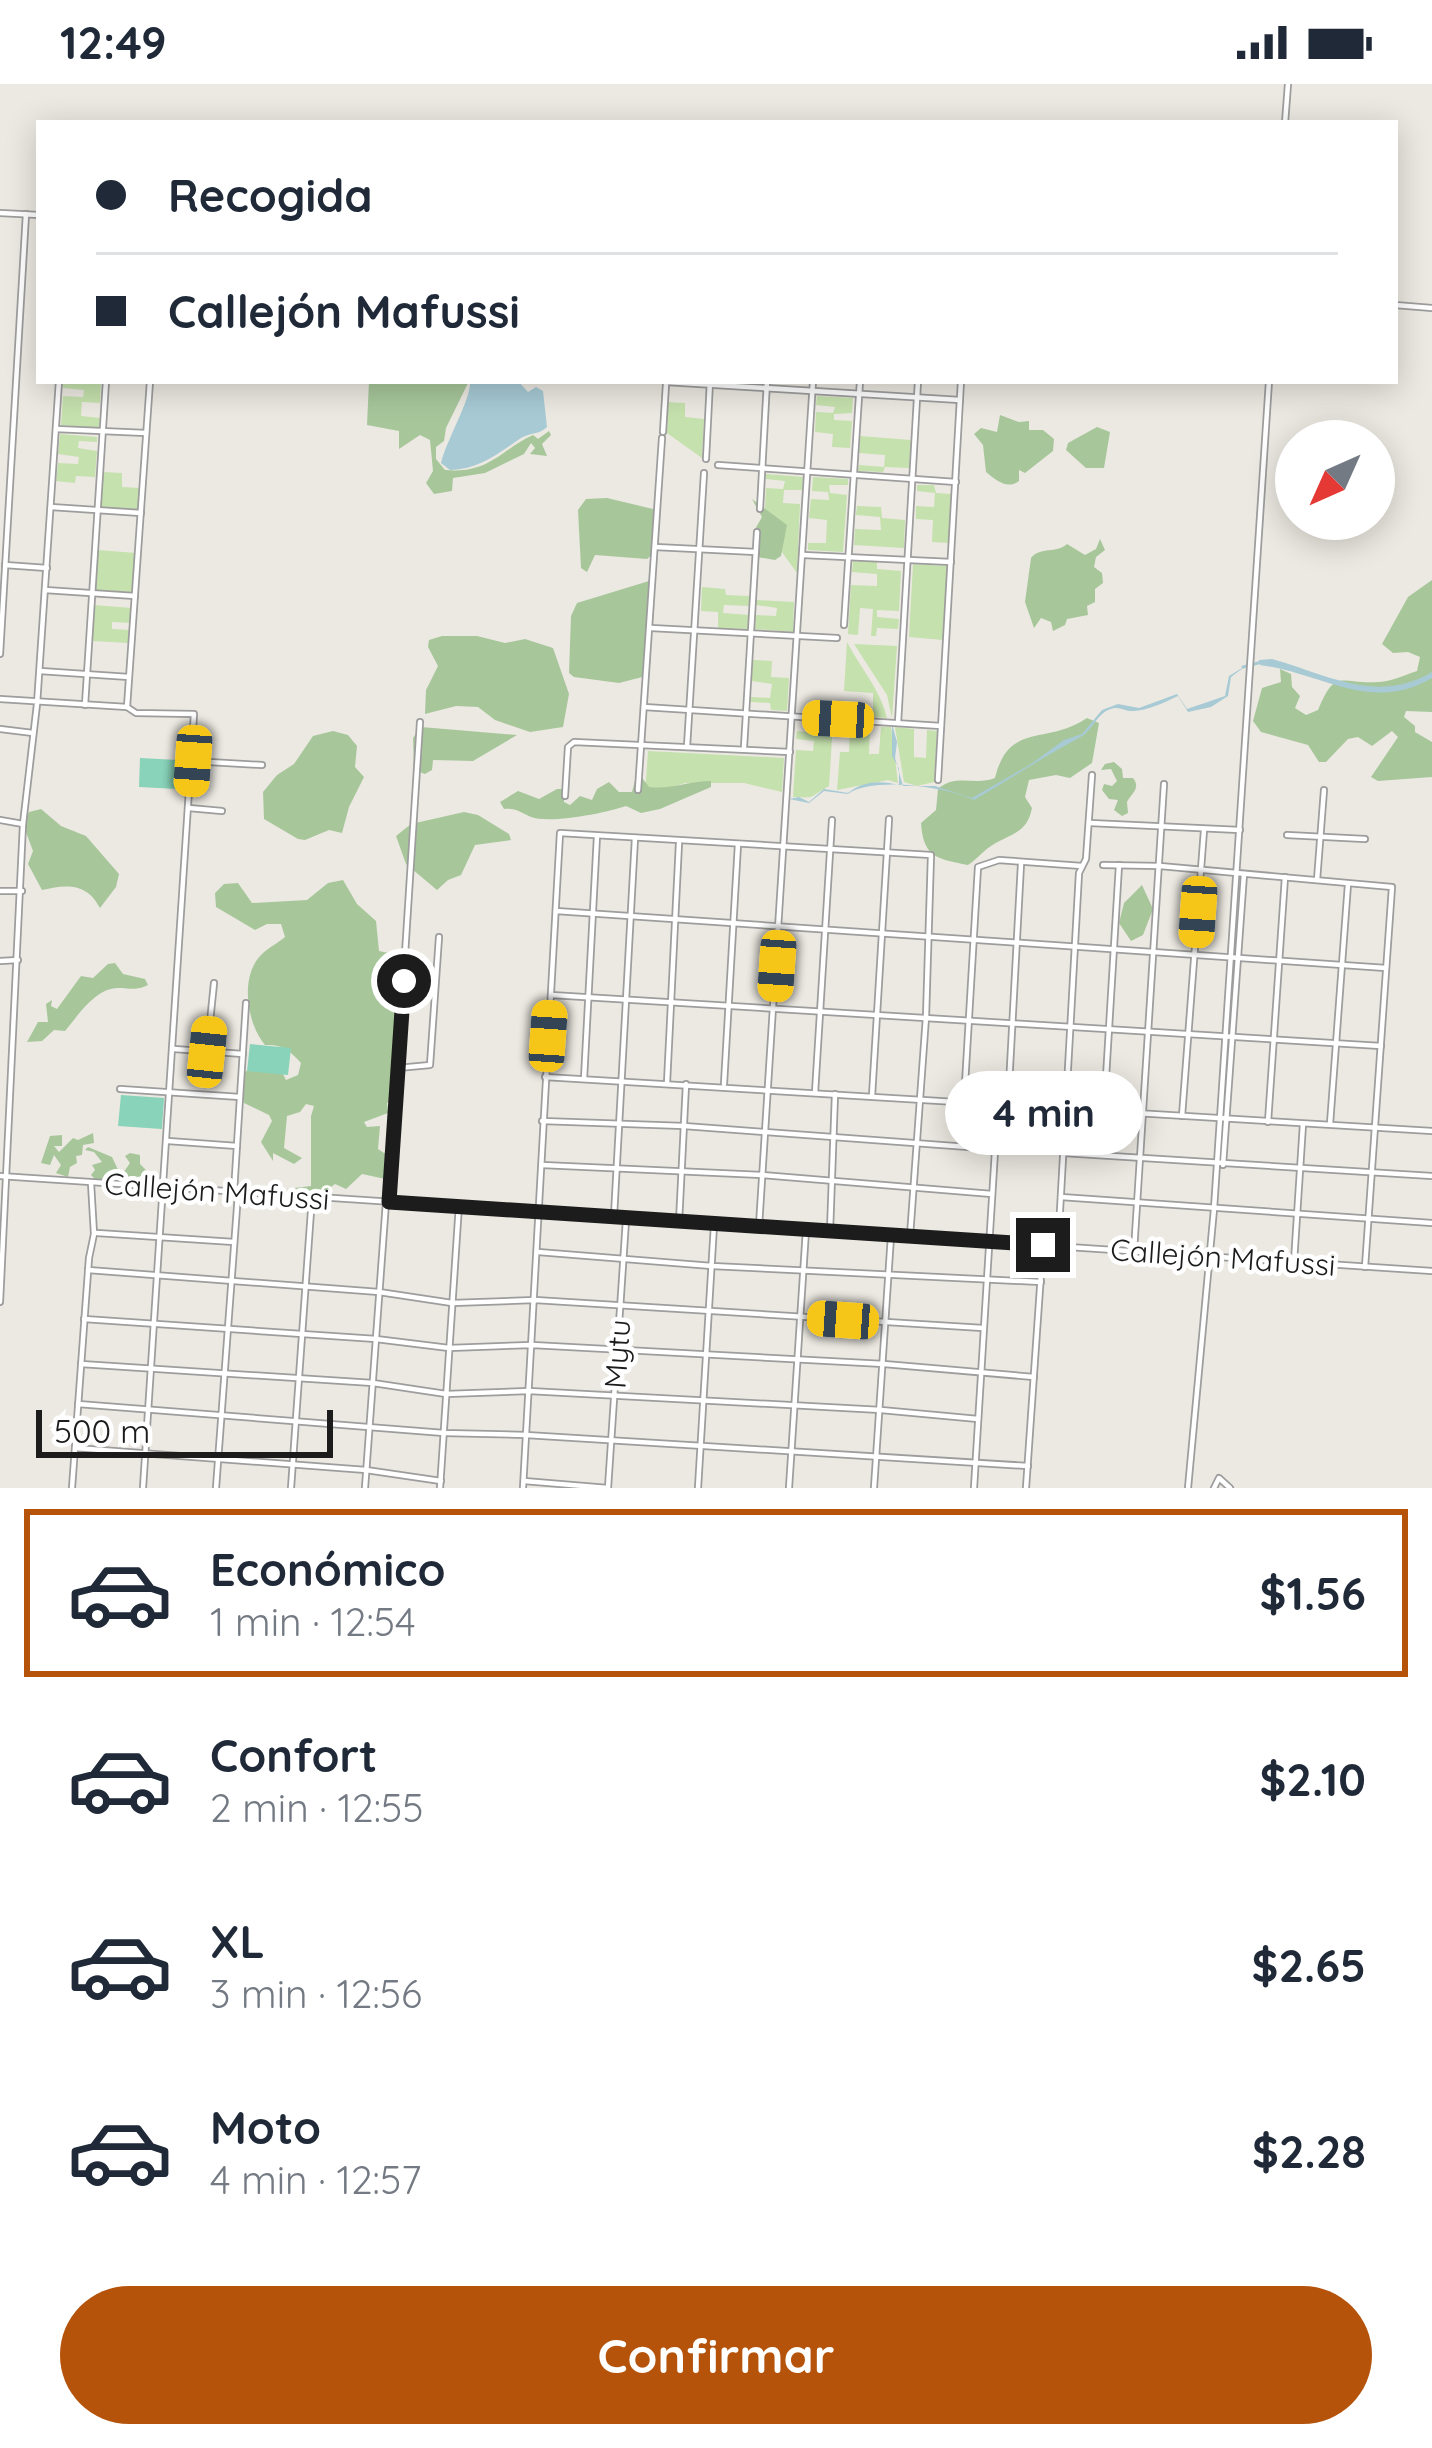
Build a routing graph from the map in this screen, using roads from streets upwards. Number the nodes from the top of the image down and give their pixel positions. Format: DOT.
graph roads {
  1 [pos="1288,84"];
  2 [pos="1285,120"];
  3 [pos="0,213"];
  4 [pos="26,214"];
  5 [pos="36,214"];
  6 [pos="1398,305"];
  7 [pos="1432,308"];
  8 [pos="58,384"];
  9 [pos="106,384"];
  10 [pos="150,384"];
  11 [pos="666,384"];
  12 [pos="710,384"];
  13 [pos="767,384"];
  14 [pos="813,384"];
  15 [pos="860,384"];
  16 [pos="918,384"];
  17 [pos="962,384"];
  18 [pos="1269,384"];
  19 [pos="813,391"];
  20 [pos="859,394"];
  21 [pos="917,398"];
  22 [pos="960,400"];
  23 [pos="56,429"];
  24 [pos="103,431"];
  25 [pos="146,433"];
  26 [pos="706,459"];
  27 [pos="718,465"];
  28 [pos="762,468"];
  29 [pos="808,471"];
  30 [pos="704,473"];
  31 [pos="854,475"];
  32 [pos="912,479"];
  33 [pos="956,482"];
  34 [pos="0,483"];
  35 [pos="10,484"];
  36 [pos="51,508"];
  37 [pos="760,509"];
  38 [pos="98,511"];
  39 [pos="141,513"];
  40 [pos="757,532"];
  41 [pos="655,547"];
  42 [pos="700,549"];
  43 [pos="756,553"];
  44 [pos="803,555"];
  45 [pos="849,557"];
  46 [pos="908,560"];
  47 [pos="951,562"];
  48 [pos="5,566"];
  49 [pos="46,568"];
  50 [pos="45,590"];
  51 [pos="92,593"];
  52 [pos="135,596"];
  53 [pos="844,625"];
  54 [pos="649,628"];
  55 [pos="694,630"];
  56 [pos="751,633"];
  57 [pos="797,635"];
  58 [pos="837,638"];
  59 [pos="0,654"];
  60 [pos="40,671"];
  61 [pos="86,674"];
  62 [pos="129,677"];
  63 [pos="0,699"];
  64 [pos="38,701"];
  65 [pos="85,705"];
  66 [pos="127,707"];
  67 [pos="644,707"];
  68 [pos="689,710"];
  69 [pos="746,714"];
  70 [pos="792,717"];
  71 [pos="420,722"];
  72 [pos="893,723"];
  73 [pos="941,726"];
  74 [pos="0,729"];
  75 [pos="33,733"];
  76 [pos="641,745"];
  77 [pos="687,747"];
  78 [pos="744,750"];
  79 [pos="790,752"];
  80 [pos="193,761"];
  81 [pos="262,765"];
  82 [pos="1092,776"];
  83 [pos="938,781"];
  84 [pos="1164,784"];
  85 [pos="638,790"];
  86 [pos="1324,790"];
  87 [pos="565,796"];
  88 [pos="189,808"];
  89 [pos="222,811"];
  90 [pos="889,819"];
  91 [pos="0,820"];
  92 [pos="832,820"];
  93 [pos="1088,823"];
  94 [pos="23,824"];
  95 [pos="1162,828"];
  96 [pos="1204,830"];
  97 [pos="1240,830"];
  98 [pos="1286,835"];
  99 [pos="597,836"];
  100 [pos="1322,837"];
  101 [pos="635,838"];
  102 [pos="1365,839"];
  103 [pos="679,841"];
  104 [pos="737,844"];
  105 [pos="784,847"];
  106 [pos="830,849"];
  107 [pos="887,853"];
  108 [pos="1021,862"];
  109 [pos="1103,865"];
  110 [pos="1119,865"];
  111 [pos="1082,866"];
  112 [pos="1160,866"];
  113 [pos="1201,869"];
  114 [pos="1240,873"];
  115 [pos="1285,877"];
  116 [pos="1317,880"];
  117 [pos="1348,883"];
  118 [pos="0,891"];
  119 [pos="22,892"];
  120 [pos="556,911"];
  121 [pos="593,913"];
  122 [pos="630,914"];
  123 [pos="674,917"];
  124 [pos="732,921"];
  125 [pos="780,924"];
  126 [pos="826,927"];
  127 [pos="883,931"];
  128 [pos="929,934"];
  129 [pos="439,938"];
  130 [pos="974,938"];
  131 [pos="1016,940"];
  132 [pos="1075,945"];
  133 [pos="1112,947"];
  134 [pos="1154,950"];
  135 [pos="1194,955"];
  136 [pos="1235,958"];
  137 [pos="18,960"];
  138 [pos="0,961"];
  139 [pos="1279,962"];
  140 [pos="1342,965"];
  141 [pos="1386,968"];
  142 [pos="214,983"];
  143 [pos="550,995"];
  144 [pos="588,996"];
  145 [pos="625,998"];
  146 [pos="671,1000"];
  147 [pos="246,1003"];
  148 [pos="728,1003"];
  149 [pos="775,1007"];
  150 [pos="820,1010"];
  151 [pos="878,1014"];
  152 [pos="926,1017"];
  153 [pos="969,1020"];
  154 [pos="1012,1022"];
  155 [pos="1070,1026"];
  156 [pos="1109,1029"];
  157 [pos="1149,1032"];
  158 [pos="1187,1034"];
  159 [pos="1230,1037"];
  160 [pos="1274,1039"];
  161 [pos="1337,1042"];
  162 [pos="1381,1046"];
  163 [pos="174,1049"];
  164 [pos="207,1052"];
  165 [pos="243,1054"];
  166 [pos="398,1068"];
  167 [pos="545,1077"];
  168 [pos="584,1079"];
  169 [pos="621,1080"];
  170 [pos="667,1083"];
  171 [pos="686,1084"];
  172 [pos="724,1087"];
  173 [pos="120,1089"];
  174 [pos="769,1089"];
  175 [pos="171,1092"];
  176 [pos="815,1093"];
  177 [pos="835,1094"];
  178 [pos="872,1096"];
  179 [pos="240,1097"];
  180 [pos="920,1099"];
  181 [pos="964,1101"];
  182 [pos="998,1103"];
  183 [pos="1008,1104"];
  184 [pos="0,1108"];
  185 [pos="11,1108"];
  186 [pos="1066,1108"];
  187 [pos="1104,1110"];
  188 [pos="1143,1112"];
  189 [pos="1182,1116"];
  190 [pos="1224,1120"];
  191 [pos="542,1121"];
  192 [pos="1268,1122"];
  193 [pos="1303,1123"];
  194 [pos="619,1124"];
  195 [pos="1330,1124"];
  196 [pos="684,1126"];
  197 [pos="1375,1127"];
  198 [pos="1432,1131"];
  199 [pos="766,1135"];
  200 [pos="835,1140"];
  201 [pos="168,1141"];
  202 [pos="916,1143"];
  203 [pos="237,1146"];
  204 [pos="995,1149"];
  205 [pos="1063,1153"];
  206 [pos="1140,1158"];
  207 [pos="1220,1164"];
  208 [pos="540,1165"];
  209 [pos="616,1168"];
  210 [pos="1300,1169"];
  211 [pos="682,1171"];
  212 [pos="1372,1174"];
  213 [pos="762,1175"];
  214 [pos="4,1176"];
  215 [pos="1432,1176"];
  216 [pos="832,1181"];
  217 [pos="91,1182"];
  218 [pos="165,1187"];
  219 [pos="914,1187"];
  220 [pos="236,1192"];
  221 [pos="992,1194"];
  222 [pos="312,1197"];
  223 [pos="1060,1197"];
  224 [pos="388,1202"];
  225 [pos="1137,1202"];
  226 [pos="459,1205"];
  227 [pos="1214,1209"];
  228 [pos="540,1213"];
  229 [pos="1297,1214"];
  230 [pos="614,1217"];
  231 [pos="1369,1219"];
  232 [pos="626,1220"];
  233 [pos="679,1222"];
  234 [pos="1432,1222"];
  235 [pos="714,1225"];
  236 [pos="759,1226"];
  237 [pos="806,1229"];
  238 [pos="830,1231"];
  239 [pos="94,1234"];
  240 [pos="162,1235"];
  241 [pos="891,1235"];
  242 [pos="910,1236"];
  243 [pos="234,1242"];
  244 [pos="988,1242"];
  245 [pos="1043,1245"];
  246 [pos="1058,1246"];
  247 [pos="1134,1251"];
  248 [pos="538,1252"];
  249 [pos="1209,1256"];
  250 [pos="622,1260"];
  251 [pos="1294,1262"];
  252 [pos="712,1266"];
  253 [pos="1365,1267"];
  254 [pos="88,1270"];
  255 [pos="802,1270"];
  256 [pos="1432,1271"];
  257 [pos="159,1275"];
  258 [pos="889,1275"];
  259 [pos="986,1279"];
  260 [pos="232,1280"];
  261 [pos="1041,1282"];
  262 [pos="306,1286"];
  263 [pos="380,1292"];
  264 [pos="535,1300"];
  265 [pos="0,1302"];
  266 [pos="452,1303"];
  267 [pos="621,1305"];
  268 [pos="709,1311"];
  269 [pos="799,1317"];
  270 [pos="84,1319"];
  271 [pos="155,1323"];
  272 [pos="886,1323"];
  273 [pos="228,1328"];
  274 [pos="983,1328"];
  275 [pos="302,1334"];
  276 [pos="376,1339"];
  277 [pos="532,1345"];
  278 [pos="449,1348"];
  279 [pos="616,1351"];
  280 [pos="706,1358"];
  281 [pos="796,1361"];
  282 [pos="81,1364"];
  283 [pos="884,1364"];
  284 [pos="152,1367"];
  285 [pos="225,1372"];
  286 [pos="981,1373"];
  287 [pos="299,1377"];
  288 [pos="1034,1378"];
  289 [pos="373,1383"];
  290 [pos="529,1391"];
  291 [pos="446,1394"];
  292 [pos="614,1397"];
  293 [pos="704,1401"];
  294 [pos="78,1404"];
  295 [pos="794,1405"];
  296 [pos="149,1410"];
  297 [pos="881,1410"];
  298 [pos="222,1415"];
  299 [pos="296,1420"];
  300 [pos="978,1420"];
  301 [pos="370,1425"];
  302 [pos="444,1433"];
  303 [pos="526,1435"];
  304 [pos="610,1442"];
  305 [pos="700,1446"];
  306 [pos="75,1448"];
  307 [pos="791,1453"];
  308 [pos="146,1454"];
  309 [pos="877,1457"];
  310 [pos="218,1460"];
  311 [pos="976,1463"];
  312 [pos="292,1465"];
  313 [pos="1028,1466"];
  314 [pos="366,1470"];
  315 [pos="440,1485"];
  316 [pos="523,1485"];
  317 [pos="72,1488"];
  318 [pos="143,1488"];
  319 [pos="216,1488"];
  320 [pos="291,1488"];
  321 [pos="365,1488"];
  322 [pos="608,1488"];
  323 [pos="698,1488"];
  324 [pos="789,1488"];
  325 [pos="874,1488"];
  326 [pos="974,1488"];
  327 [pos="1026,1488"];
  328 [pos="1189,1488"];
  329 [pos="1214,1488"];
  330 [pos="1230,1488"];
  1 -- 2 [label="street"];
  3 -- 4 [label="street"];
  4 -- 5 [label="street"];
  4 -- 35 [label="street"];
  6 -- 7 [label="street"];
  8 -- 23 [label="street"];
  9 -- 24 [label="street"];
  10 -- 25 [label="street"];
  11 -- 41 [label="street"];
  12 -- 26 [label="street"];
  13 -- 19 [label="street"];
  13 -- 28 [label="street"];
  14 -- 19 [label="street"];
  15 -- 20 [label="street"];
  16 -- 21 [label="street"];
  17 -- 22 [label="street"];
  18 -- 97 [label="street"];
  19 -- 20 [label="street"];
  19 -- 29 [label="street"];
  20 -- 21 [label="street"];
  20 -- 31 [label="street"];
  21 -- 22 [label="street"];
  21 -- 32 [label="street"];
  22 -- 33 [label="street"];
  23 -- 24 [label="street"];
  23 -- 36 [label="street"];
  24 -- 25 [label="street"];
  24 -- 38 [label="street"];
  25 -- 39 [label="street"];
  27 -- 28 [label="street"];
  28 -- 29 [label="street"];
  28 -- 37 [label="street"];
  29 -- 31 [label="street"];
  29 -- 44 [label="street"];
  30 -- 42 [label="street"];
  31 -- 32 [label="street"];
  31 -- 45 [label="street"];
  32 -- 33 [label="street"];
  32 -- 46 [label="street"];
  33 -- 47 [label="street"];
  34 -- 35 [label="street"];
  35 -- 48 [label="street"];
  36 -- 38 [label="street"];
  36 -- 49 [label="street"];
  38 -- 39 [label="street"];
  38 -- 51 [label="street"];
  39 -- 52 [label="street"];
  40 -- 43 [label="street"];
  41 -- 42 [label="street"];
  41 -- 54 [label="street"];
  42 -- 43 [label="street"];
  42 -- 55 [label="street"];
  43 -- 56 [label="street"];
  44 -- 45 [label="street"];
  44 -- 57 [label="street"];
  45 -- 46 [label="street"];
  45 -- 53 [label="street"];
  46 -- 47 [label="street"];
  46 -- 72 [label="street"];
  47 -- 73 [label="street"];
  48 -- 49 [label="street"];
  48 -- 59 [label="street"];
  49 -- 50 [label="street"];
  50 -- 51 [label="street"];
  50 -- 60 [label="street"];
  51 -- 52 [label="street"];
  51 -- 61 [label="street"];
  52 -- 62 [label="street"];
  54 -- 55 [label="street"];
  54 -- 67 [label="street"];
  55 -- 56 [label="street"];
  55 -- 68 [label="street"];
  56 -- 57 [label="street"];
  56 -- 69 [label="street"];
  57 -- 58 [label="street"];
  57 -- 70 [label="street"];
  60 -- 61 [label="street"];
  60 -- 64 [label="street"];
  61 -- 62 [label="street"];
  61 -- 65 [label="street"];
  62 -- 66 [label="street"];
  63 -- 64 [label="street"];
  64 -- 65 [label="street"];
  64 -- 75 [label="street"];
  65 -- 66 [label="street"];
  66 -- 80 [label="street"];
  67 -- 68 [label="street"];
  67 -- 76 [label="street"];
  68 -- 69 [label="street"];
  68 -- 77 [label="street"];
  69 -- 70 [label="street"];
  69 -- 78 [label="street"];
  70 -- 72 [label="street"];
  70 -- 79 [label="street"];
  71 -- 166 [label="street"];
  72 -- 73 [label="street"];
  73 -- 83 [label="street"];
  74 -- 75 [label="street"];
  75 -- 94 [label="street"];
  76 -- 77 [label="street"];
  76 -- 85 [label="street"];
  76 -- 87 [label="street"];
  77 -- 78 [label="street"];
  78 -- 79 [label="street"];
  79 -- 105 [label="street"];
  80 -- 81 [label="street"];
  80 -- 88 [label="street"];
  82 -- 93 [label="street"];
  84 -- 95 [label="street"];
  86 -- 100 [label="street"];
  88 -- 89 [label="street"];
  88 -- 163 [label="street"];
  90 -- 107 [label="street"];
  91 -- 94 [label="street"];
  92 -- 106 [label="street"];
  93 -- 95 [label="street"];
  93 -- 111 [label="street"];
  94 -- 119 [label="street"];
  95 -- 96 [label="street"];
  95 -- 112 [label="street"];
  96 -- 97 [label="street"];
  96 -- 113 [label="street"];
  97 -- 114 [label="street"];
  98 -- 100 [label="street"];
  99 -- 101 [label="street"];
  99 -- 120 [label="street"];
  99 -- 121 [label="street"];
  100 -- 102 [label="street"];
  100 -- 116 [label="street"];
  101 -- 103 [label="street"];
  101 -- 122 [label="street"];
  103 -- 104 [label="street"];
  103 -- 123 [label="street"];
  104 -- 105 [label="street"];
  104 -- 124 [label="street"];
  105 -- 106 [label="street"];
  105 -- 125 [label="street"];
  106 -- 107 [label="street"];
  106 -- 126 [label="street"];
  107 -- 127 [label="street"];
  107 -- 128 [label="street"];
  108 -- 111 [label="street"];
  108 -- 130 [label="street"];
  108 -- 131 [label="street"];
  109 -- 110 [label="street"];
  110 -- 112 [label="street"];
  110 -- 133 [label="street"];
  111 -- 132 [label="street"];
  112 -- 113 [label="street"];
  112 -- 134 [label="street"];
  113 -- 114 [label="street"];
  113 -- 135 [label="street"];
  114 -- 115 [label="street"];
  114 -- 136 [label="street"];
  115 -- 116 [label="street"];
  115 -- 139 [label="street"];
  116 -- 117 [label="street"];
  117 -- 140 [label="street"];
  117 -- 141 [label="street"];
  118 -- 119 [label="street"];
  119 -- 137 [label="street"];
  120 -- 121 [label="street"];
  120 -- 143 [label="street"];
  121 -- 122 [label="street"];
  121 -- 144 [label="street"];
  122 -- 123 [label="street"];
  122 -- 145 [label="street"];
  123 -- 124 [label="street"];
  123 -- 146 [label="street"];
  124 -- 125 [label="street"];
  124 -- 148 [label="street"];
  125 -- 126 [label="street"];
  125 -- 149 [label="street"];
  126 -- 127 [label="street"];
  126 -- 150 [label="street"];
  127 -- 128 [label="street"];
  127 -- 151 [label="street"];
  128 -- 130 [label="street"];
  128 -- 152 [label="street"];
  129 -- 166 [label="street"];
  130 -- 131 [label="street"];
  130 -- 153 [label="street"];
  131 -- 132 [label="street"];
  131 -- 154 [label="street"];
  132 -- 133 [label="street"];
  132 -- 155 [label="street"];
  133 -- 134 [label="street"];
  133 -- 156 [label="street"];
  134 -- 135 [label="street"];
  134 -- 157 [label="street"];
  135 -- 136 [label="street"];
  135 -- 158 [label="street"];
  136 -- 139 [label="street"];
  136 -- 159 [label="street"];
  137 -- 138 [label="street"];
  137 -- 185 [label="street"];
  139 -- 140 [label="street"];
  139 -- 160 [label="street"];
  140 -- 141 [label="street"];
  140 -- 161 [label="street"];
  141 -- 162 [label="street"];
  142 -- 164 [label="street"];
  143 -- 144 [label="street"];
  143 -- 167 [label="street"];
  144 -- 145 [label="street"];
  144 -- 168 [label="street"];
  145 -- 146 [label="street"];
  145 -- 169 [label="street"];
  146 -- 148 [label="street"];
  146 -- 170 [label="street"];
  147 -- 165 [label="street"];
  148 -- 149 [label="street"];
  148 -- 172 [label="street"];
  149 -- 150 [label="street"];
  149 -- 174 [label="street"];
  150 -- 151 [label="street"];
  150 -- 176 [label="street"];
  151 -- 152 [label="street"];
  151 -- 178 [label="street"];
  152 -- 153 [label="street"];
  152 -- 180 [label="street"];
  153 -- 154 [label="street"];
  153 -- 181 [label="street"];
  154 -- 155 [label="street"];
  154 -- 183 [label="street"];
  155 -- 156 [label="street"];
  155 -- 186 [label="street"];
  156 -- 157 [label="street"];
  156 -- 187 [label="street"];
  157 -- 158 [label="street"];
  157 -- 188 [label="street"];
  158 -- 159 [label="street"];
  158 -- 189 [label="street"];
  159 -- 160 [label="street"];
  159 -- 190 [label="street"];
  160 -- 161 [label="street"];
  160 -- 192 [label="street"];
  161 -- 162 [label="street"];
  161 -- 195 [label="street"];
  162 -- 197 [label="street"];
  163 -- 164 [label="street"];
  163 -- 175 [label="street"];
  164 -- 165 [label="street"];
  165 -- 179 [label="street"];
  166 -- 224 [label="street"];
  167 -- 168 [label="street"];
  167 -- 191 [label="street"];
  168 -- 169 [label="street"];
  169 -- 170 [label="street"];
  169 -- 194 [label="street"];
  170 -- 171 [label="street"];
  171 -- 172 [label="street"];
  171 -- 196 [label="street"];
  172 -- 174 [label="street"];
  173 -- 175 [label="street"];
  174 -- 176 [label="street"];
  174 -- 199 [label="street"];
  175 -- 179 [label="street"];
  175 -- 201 [label="street"];
  176 -- 177 [label="street"];
  177 -- 178 [label="street"];
  177 -- 200 [label="street"];
  178 -- 180 [label="street"];
  179 -- 203 [label="street"];
  180 -- 181 [label="street"];
  180 -- 202 [label="street"];
  181 -- 182 [label="street"];
  182 -- 183 [label="street"];
  182 -- 204 [label="street"];
  183 -- 186 [label="street"];
  184 -- 185 [label="street"];
  185 -- 214 [label="street"];
  186 -- 187 [label="street"];
  186 -- 205 [label="street"];
  187 -- 188 [label="street"];
  188 -- 189 [label="street"];
  188 -- 206 [label="street"];
  189 -- 190 [label="street"];
  190 -- 192 [label="street"];
  190 -- 207 [label="street"];
  191 -- 194 [label="street"];
  191 -- 208 [label="street"];
  192 -- 193 [label="street"];
  193 -- 195 [label="street"];
  193 -- 210 [label="street"];
  194 -- 196 [label="street"];
  194 -- 209 [label="street"];
  195 -- 197 [label="street"];
  196 -- 199 [label="street"];
  196 -- 211 [label="street"];
  197 -- 198 [label="street"];
  197 -- 212 [label="street"];
  199 -- 200 [label="street"];
  199 -- 213 [label="street"];
  200 -- 202 [label="street"];
  200 -- 216 [label="street"];
  201 -- 203 [label="street"];
  201 -- 218 [label="street"];
  202 -- 204 [label="street"];
  202 -- 219 [label="street"];
  203 -- 220 [label="street"];
  204 -- 221 [label="street"];
  205 -- 206 [label="street"];
  205 -- 223 [label="street"];
  206 -- 207 [label="street"];
  206 -- 225 [label="street"];
  207 -- 210 [label="street"];
  207 -- 227 [label="street"];
  208 -- 209 [label="street"];
  208 -- 228 [label="street"];
  209 -- 211 [label="street"];
  209 -- 230 [label="street"];
  210 -- 212 [label="street"];
  210 -- 229 [label="street"];
  211 -- 213 [label="street"];
  211 -- 233 [label="street"];
  212 -- 215 [label="street"];
  212 -- 231 [label="street"];
  213 -- 216 [label="street"];
  213 -- 236 [label="street"];
  214 -- 217 [label="street, Callejón Mafussi"];
  214 -- 265 [label="street"];
  216 -- 219 [label="street"];
  216 -- 238 [label="street"];
  217 -- 218 [label="street, Callejón Mafussi"];
  217 -- 239 [label="street"];
  218 -- 220 [label="street, Callejón Mafussi"];
  218 -- 240 [label="street"];
  219 -- 221 [label="street"];
  219 -- 242 [label="street"];
  220 -- 222 [label="street, Callejón Mafussi"];
  220 -- 243 [label="street"];
  221 -- 244 [label="street"];
  222 -- 224 [label="street, Callejón Mafussi"];
  222 -- 262 [label="street"];
  223 -- 225 [label="street"];
  223 -- 246 [label="street"];
  224 -- 226 [label="street, Callejón Mafussi"];
  224 -- 263 [label="street"];
  225 -- 227 [label="street"];
  225 -- 247 [label="street"];
  226 -- 228 [label="street, Callejón Mafussi"];
  226 -- 266 [label="street"];
  227 -- 229 [label="street"];
  227 -- 249 [label="street"];
  228 -- 230 [label="street, Callejón Mafussi"];
  228 -- 248 [label="street"];
  229 -- 231 [label="street"];
  229 -- 251 [label="street"];
  230 -- 232 [label="street, Callejón Mafussi"];
  231 -- 234 [label="street"];
  231 -- 253 [label="street"];
  232 -- 233 [label="street, Callejón Mafussi"];
  232 -- 250 [label="street, Mytu"];
  233 -- 235 [label="street, Callejón Mafussi"];
  235 -- 236 [label="street, Callejón Mafussi"];
  235 -- 252 [label="street"];
  236 -- 237 [label="street, Callejón Mafussi"];
  237 -- 238 [label="street, Callejón Mafussi"];
  237 -- 255 [label="street"];
  238 -- 241 [label="street, Callejón Mafussi"];
  239 -- 240 [label="street"];
  239 -- 254 [label="street"];
  240 -- 243 [label="street"];
  240 -- 257 [label="street"];
  241 -- 242 [label="street, Callejón Mafussi"];
  241 -- 258 [label="street"];
  242 -- 244 [label="street, Callejón Mafussi"];
  243 -- 260 [label="street"];
  244 -- 245 [label="street, Callejón Mafussi"];
  244 -- 259 [label="street"];
  245 -- 246 [label="street, Callejón Mafussi"];
  245 -- 261 [label="street"];
  246 -- 247 [label="street, Callejón Mafussi"];
  247 -- 249 [label="street, Callejón Mafussi"];
  248 -- 250 [label="street"];
  248 -- 264 [label="street"];
  249 -- 251 [label="street, Callejón Mafussi"];
  249 -- 328 [label="street"];
  250 -- 252 [label="street"];
  250 -- 267 [label="street, Mytu"];
  251 -- 253 [label="street, Callejón Mafussi"];
  252 -- 255 [label="street"];
  252 -- 268 [label="street"];
  253 -- 256 [label="street, Callejón Mafussi"];
  254 -- 257 [label="street"];
  254 -- 270 [label="street"];
  255 -- 258 [label="street"];
  255 -- 269 [label="street"];
  257 -- 260 [label="street"];
  257 -- 271 [label="street"];
  258 -- 259 [label="street"];
  258 -- 272 [label="street"];
  259 -- 261 [label="street"];
  259 -- 274 [label="street"];
  260 -- 262 [label="street"];
  260 -- 273 [label="street"];
  261 -- 288 [label="street"];
  262 -- 263 [label="street"];
  262 -- 275 [label="street"];
  263 -- 266 [label="street"];
  263 -- 276 [label="street"];
  264 -- 266 [label="street"];
  264 -- 267 [label="street"];
  264 -- 277 [label="street"];
  266 -- 278 [label="street"];
  267 -- 268 [label="street"];
  267 -- 279 [label="street, Mytu"];
  268 -- 269 [label="street"];
  268 -- 280 [label="street"];
  269 -- 272 [label="street"];
  269 -- 281 [label="street"];
  270 -- 271 [label="street"];
  270 -- 282 [label="street"];
  271 -- 273 [label="street"];
  271 -- 284 [label="street"];
  272 -- 274 [label="street"];
  272 -- 283 [label="street"];
  273 -- 275 [label="street"];
  273 -- 285 [label="street"];
  274 -- 286 [label="street"];
  275 -- 276 [label="street"];
  275 -- 287 [label="street"];
  276 -- 278 [label="street"];
  276 -- 289 [label="street"];
  277 -- 278 [label="street"];
  277 -- 279 [label="street"];
  277 -- 290 [label="street"];
  278 -- 291 [label="street"];
  279 -- 280 [label="street"];
  279 -- 292 [label="street, Mytu"];
  280 -- 281 [label="street"];
  280 -- 293 [label="street"];
  281 -- 283 [label="street"];
  281 -- 295 [label="street"];
  282 -- 284 [label="street"];
  282 -- 294 [label="street"];
  283 -- 286 [label="street"];
  283 -- 297 [label="street"];
  284 -- 285 [label="street"];
  284 -- 296 [label="street"];
  285 -- 287 [label="street"];
  285 -- 298 [label="street"];
  286 -- 288 [label="street"];
  286 -- 300 [label="street"];
  287 -- 289 [label="street"];
  287 -- 299 [label="street"];
  288 -- 313 [label="street"];
  289 -- 291 [label="street"];
  289 -- 301 [label="street"];
  290 -- 291 [label="street"];
  290 -- 292 [label="street"];
  290 -- 303 [label="street"];
  291 -- 302 [label="street"];
  292 -- 293 [label="street"];
  292 -- 304 [label="street, Mytu"];
  293 -- 295 [label="street"];
  293 -- 305 [label="street"];
  294 -- 296 [label="street"];
  294 -- 306 [label="street"];
  295 -- 297 [label="street"];
  295 -- 307 [label="street"];
  296 -- 298 [label="street"];
  296 -- 308 [label="street"];
  297 -- 300 [label="street"];
  297 -- 309 [label="street"];
  298 -- 299 [label="street"];
  298 -- 310 [label="street"];
  299 -- 301 [label="street"];
  299 -- 312 [label="street"];
  300 -- 311 [label="street"];
  301 -- 302 [label="street"];
  301 -- 314 [label="street"];
  302 -- 303 [label="street"];
  302 -- 315 [label="street"];
  303 -- 304 [label="street"];
  303 -- 316 [label="street"];
  304 -- 305 [label="street"];
  304 -- 322 [label="street, Mytu"];
  305 -- 307 [label="street"];
  305 -- 323 [label="street"];
  306 -- 308 [label="street"];
  306 -- 317 [label="street"];
  307 -- 309 [label="street"];
  307 -- 324 [label="street"];
  308 -- 310 [label="street"];
  308 -- 318 [label="street"];
  309 -- 311 [label="street"];
  309 -- 325 [label="street"];
  310 -- 312 [label="street"];
  310 -- 319 [label="street"];
  311 -- 313 [label="street"];
  311 -- 326 [label="street"];
  312 -- 314 [label="street"];
  312 -- 320 [label="street"];
  313 -- 327 [label="street"];
  314 -- 315 [label="street"];
  314 -- 321 [label="street"];
  316 -- 322 [label="street"];
  329 -- 330 [label="street"];
}
